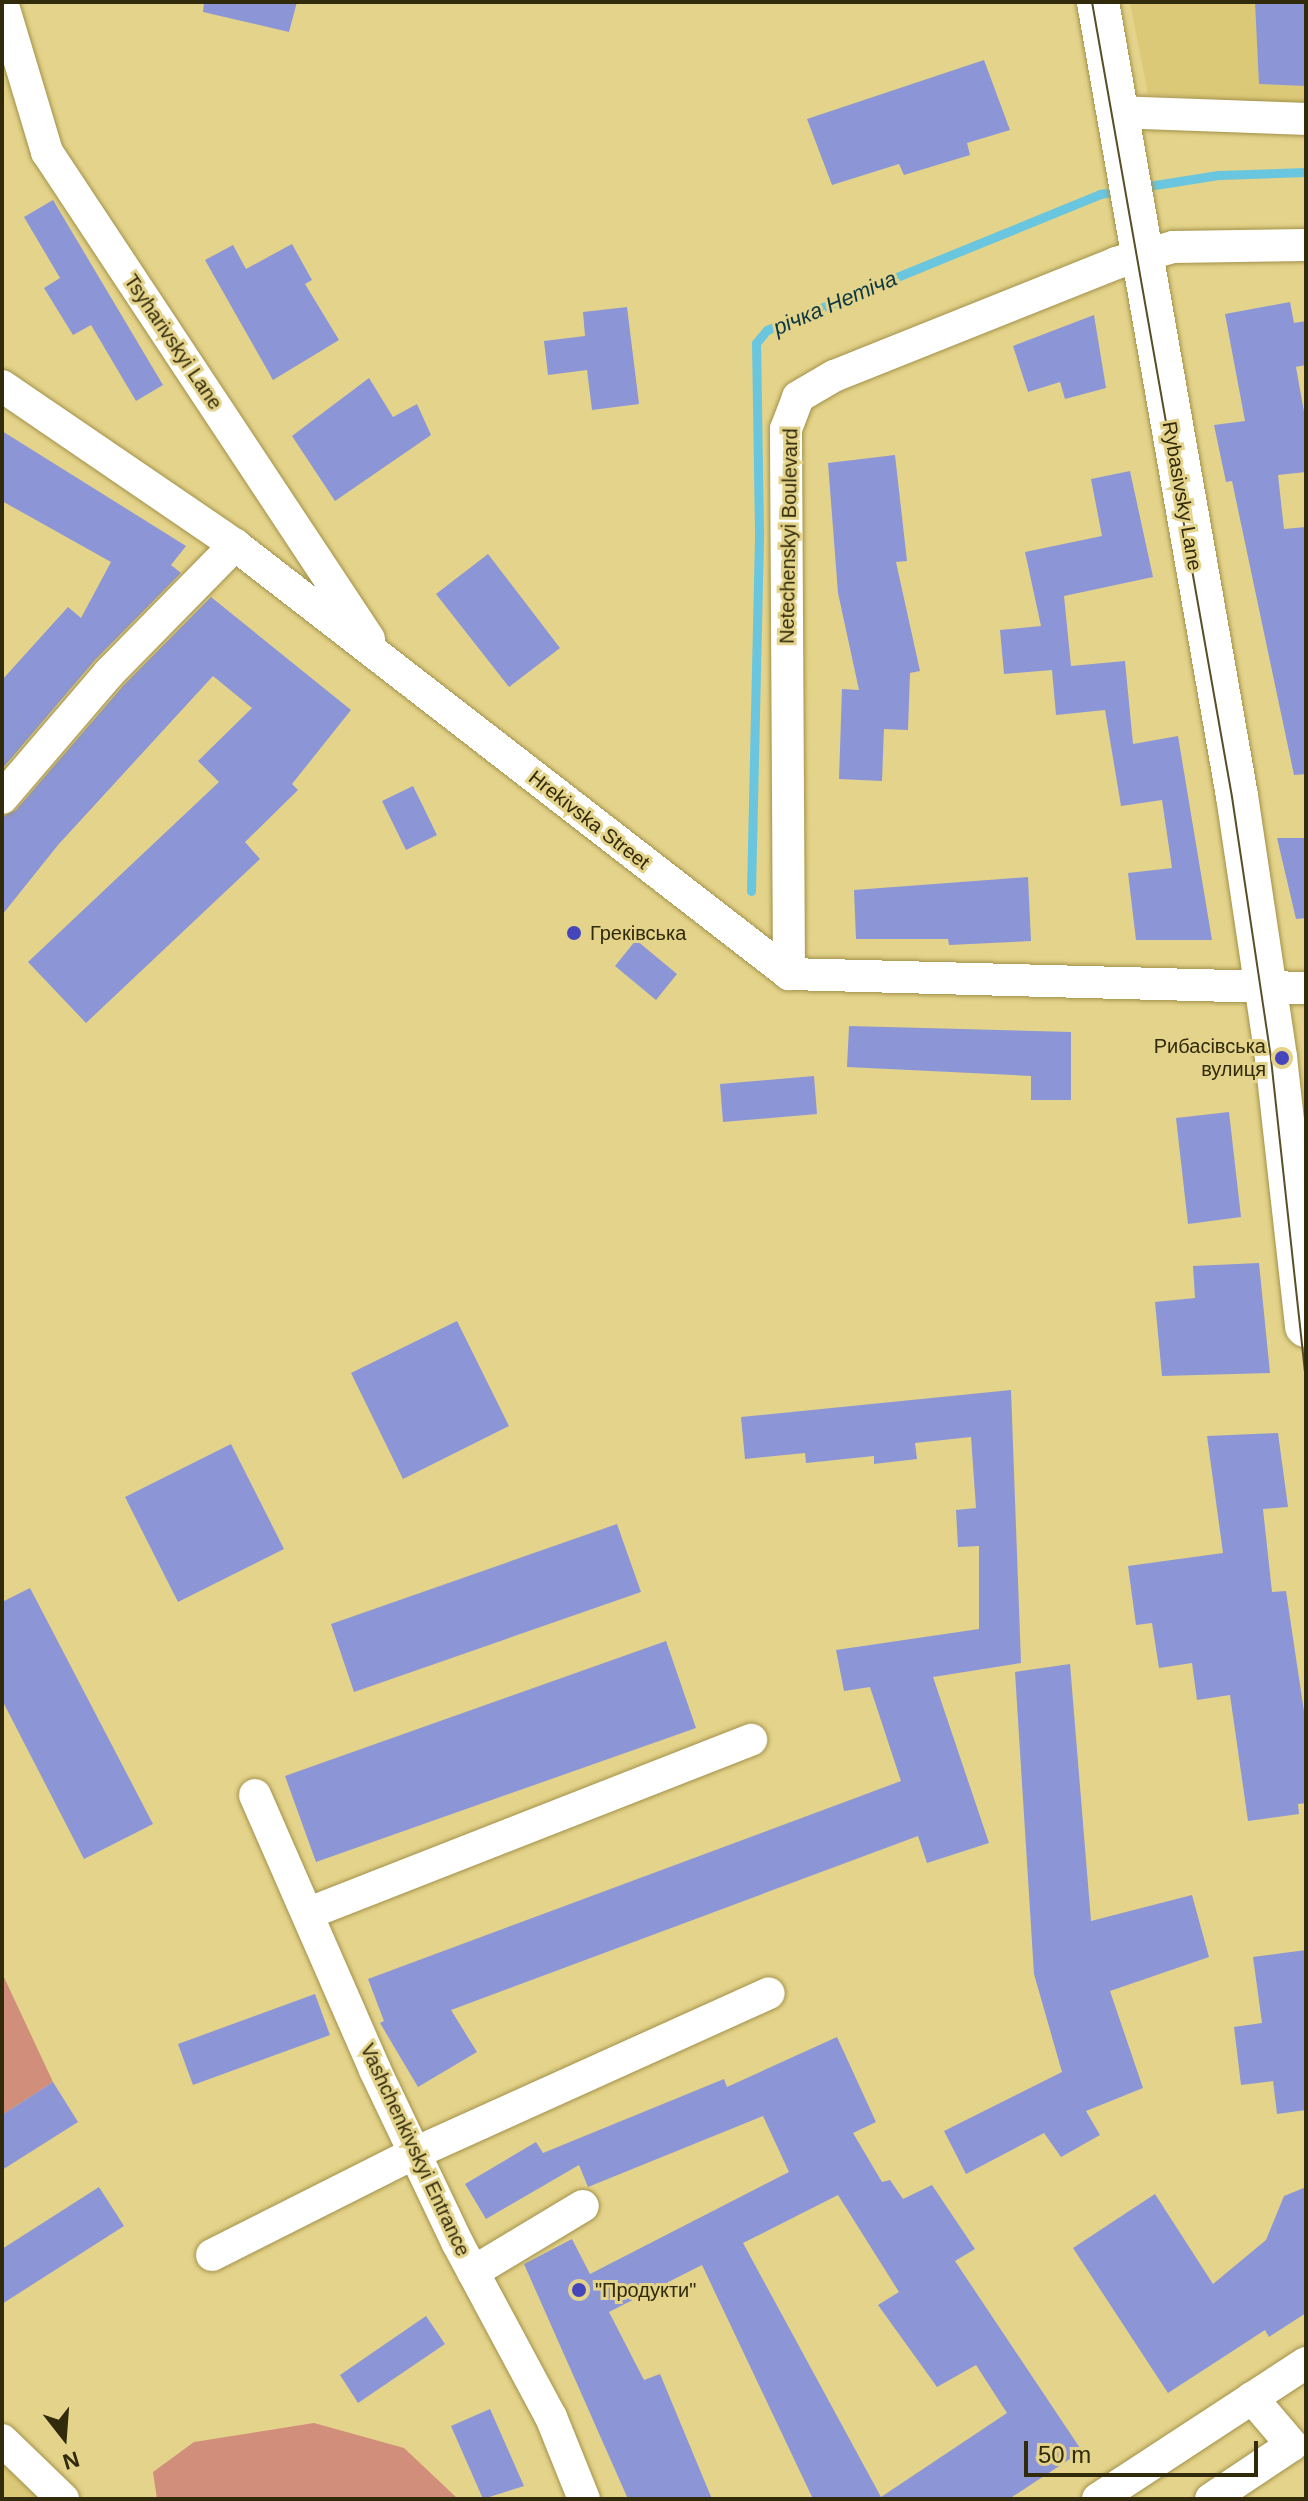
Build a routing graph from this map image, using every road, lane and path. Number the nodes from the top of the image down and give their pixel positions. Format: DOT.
graph roads {
  1 [pos="2,2"];
  2 [pos="1098,2"];
  3 [pos="1117,112"];
  4 [pos="1306,119"];
  5 [pos="1306,245"];
  6 [pos="1144,255"];
  7 [pos="2,386"];
  8 [pos="235,545"];
  9 [pos="384,662"];
  10 [pos="2,798"];
  11 [pos="789,974"];
  12 [pos="1291,989"];
  13 [pos="1306,1326"];
  14 [pos="751,1740"];
  15 [pos="255,1795"];
  16 [pos="309,1913"];
  17 [pos="769,1993"];
  18 [pos="415,2153"];
  19 [pos="583,2206"];
  20 [pos="212,2255"];
  21 [pos="473,2272"];
  22 [pos="1306,2363"];
  23 [pos="1252,2398"];
  24 [pos="2,2440"];
  25 [pos="1299,2441"];
  26 [pos="63,2499"];
  27 [pos="584,2499"];
  28 [pos="1098,2499"];
  29 [pos="1211,2499"];
  1 -- 9 [label="street, Tsyharivskyi Lane"];
  2 -- 3 [label="main road, Rybasivsky Lane"];
  3 -- 4 [label="street"];
  3 -- 6 [label="main road, Rybasivsky Lane"];
  5 -- 6 [label="street, Netechenskyi Boulevard"];
  6 -- 11 [label="street, Netechenskyi Boulevard"];
  6 -- 12 [label="main road, Rybasivsky Lane"];
  7 -- 8 [label="street, Hrekivska Street"];
  8 -- 9 [label="street, Hrekivska Street"];
  8 -- 10 [label="street"];
  9 -- 11 [label="street, Hrekivska Street"];
  11 -- 12 [label="street"];
  12 -- 13 [label="main road"];
  14 -- 16 [label="street"];
  15 -- 16 [label="street, Vashchenkivskyi Entrance"];
  16 -- 18 [label="street, Vashchenkivskyi Entrance"];
  17 -- 18 [label="street"];
  18 -- 20 [label="street"];
  18 -- 21 [label="street, Vashchenkivskyi Entrance"];
  19 -- 21 [label="street"];
  21 -- 27 [label="street, Vashchenkivskyi Entrance"];
  22 -- 23 [label="street"];
  23 -- 25 [label="street"];
  23 -- 28 [label="street"];
  24 -- 26 [label="street"];
  25 -- 29 [label="street"];
}
